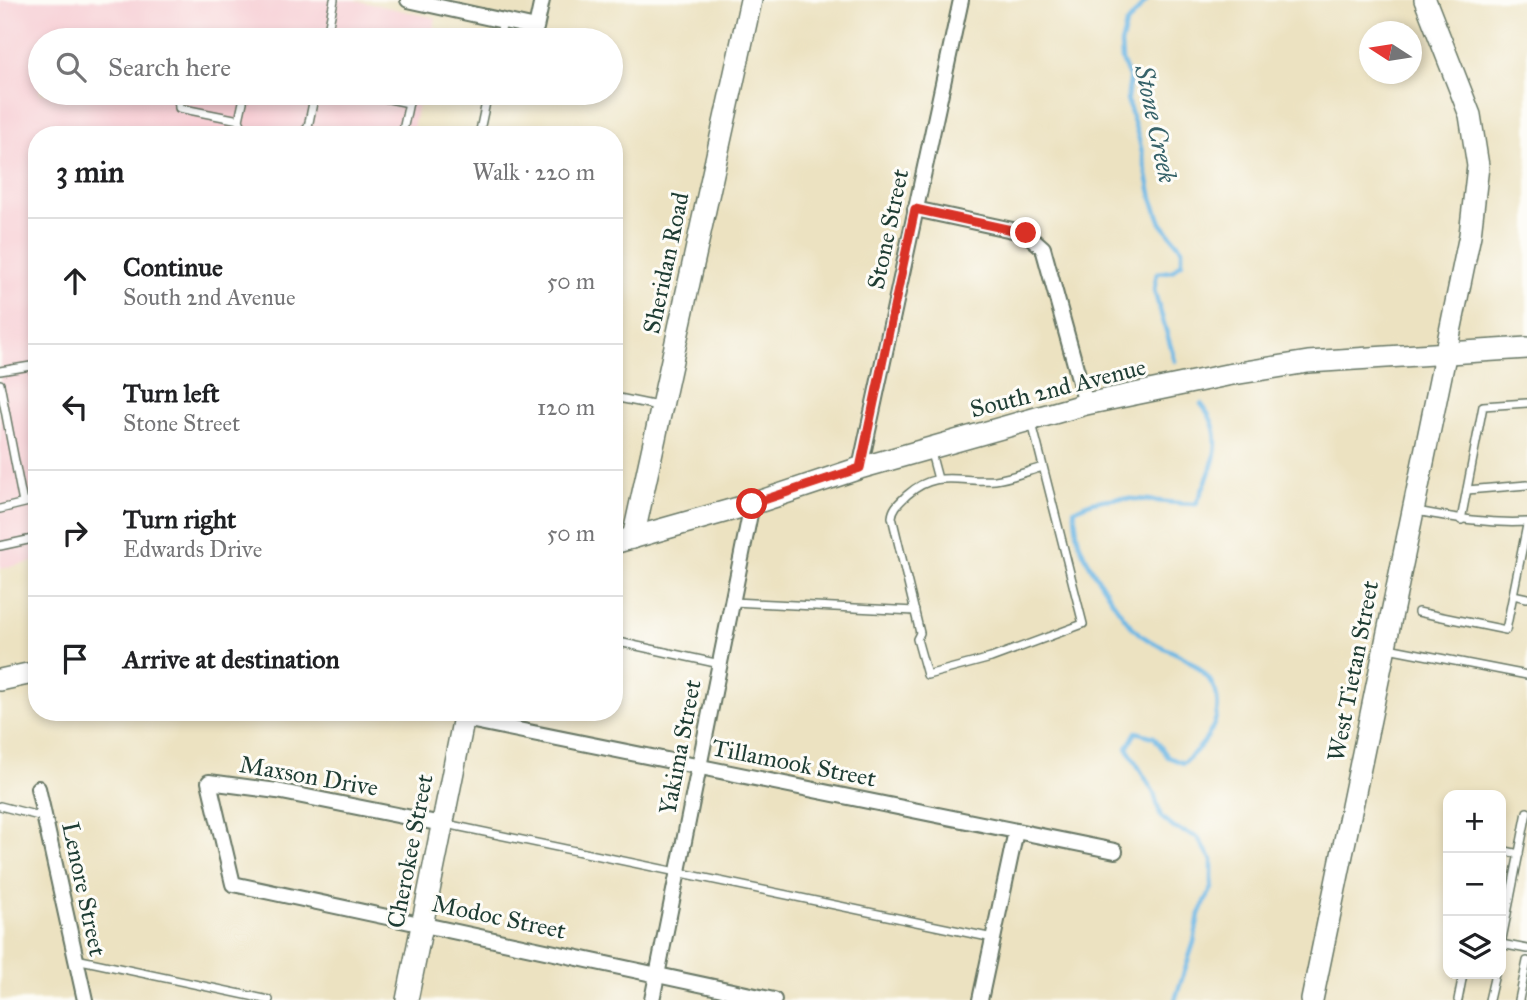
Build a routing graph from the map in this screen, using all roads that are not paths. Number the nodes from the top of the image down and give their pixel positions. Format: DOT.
graph roads {
  1 [pos="334,0"];
  2 [pos="408,0"];
  3 [pos="542,0"];
  4 [pos="751,0"];
  5 [pos="961,0"];
  6 [pos="1425,0"];
  7 [pos="503,21"];
  8 [pos="328,28"];
  9 [pos="502,28"];
  10 [pos="532,28"];
  11 [pos="536,28"];
  12 [pos="179,105"];
  13 [pos="242,105"];
  14 [pos="313,105"];
  15 [pos="409,105"];
  16 [pos="485,105"];
  17 [pos="239,120"];
  18 [pos="242,126"];
  19 [pos="308,126"];
  20 [pos="405,126"];
  21 [pos="481,126"];
  22 [pos="915,209"];
  23 [pos="1527,348"];
  24 [pos="1445,353"];
  25 [pos="28,367"];
  26 [pos="0,372"];
  27 [pos="0,384"];
  28 [pos="623,399"];
  29 [pos="1527,402"];
  30 [pos="1086,404"];
  31 [pos="662,407"];
  32 [pos="1031,419"];
  33 [pos="930,448"];
  34 [pos="1043,467"];
  35 [pos="860,468"];
  36 [pos="938,479"];
  37 [pos="1527,485"];
  38 [pos="1467,490"];
  39 [pos="28,502"];
  40 [pos="23,503"];
  41 [pos="752,504"];
  42 [pos="0,509"];
  43 [pos="1412,510"];
  44 [pos="1461,520"];
  45 [pos="1527,523"];
  46 [pos="28,540"];
  47 [pos="624,540"];
  48 [pos="0,546"];
  49 [pos="1513,596"];
  50 [pos="1527,598"];
  51 [pos="732,602"];
  52 [pos="915,611"];
  53 [pos="1418,612"];
  54 [pos="623,643"];
  55 [pos="1384,647"];
  56 [pos="720,664"];
  57 [pos="28,675"];
  58 [pos="1527,675"];
  59 [pos="0,680"];
  60 [pos="463,721"];
  61 [pos="491,721"];
  62 [pos="699,767"];
  63 [pos="209,782"];
  64 [pos="38,788"];
  65 [pos="0,806"];
  66 [pos="1527,811"];
  67 [pos="44,817"];
  68 [pos="1526,821"];
  69 [pos="442,824"];
  70 [pos="1016,831"];
  71 [pos="1115,851"];
  72 [pos="1506,851"];
  73 [pos="1519,854"];
  74 [pos="678,873"];
  75 [pos="1506,919"];
  76 [pos="422,924"];
  77 [pos="993,938"];
  78 [pos="1506,945"];
  79 [pos="1527,949"];
  80 [pos="76,959"];
  81 [pos="1527,961"];
  82 [pos="657,975"];
  83 [pos="1462,979"];
  84 [pos="1494,979"];
  85 [pos="85,1000"];
  86 [pos="269,1000"];
  87 [pos="407,1000"];
  88 [pos="652,1000"];
  89 [pos="774,1000"];
  90 [pos="980,1000"];
  91 [pos="1312,1000"];
  92 [pos="1458,1000"];
  93 [pos="1489,1000"];
  94 [pos="1519,1000"];
  1 -- 8 [label="lane"];
  2 -- 7 [label="street"];
  3 -- 11 [label="street"];
  4 -- 31 [label="main road, Sheridan Road"];
  5 -- 22 [label="street, Stone Street"];
  6 -- 24 [label="main road, West Tietan Street"];
  7 -- 9 [label="lane"];
  7 -- 10 [label="street"];
  12 -- 17 [label="lane"];
  13 -- 17 [label="lane"];
  14 -- 19 [label="lane"];
  15 -- 20 [label="lane"];
  16 -- 21 [label="lane"];
  17 -- 18 [label="lane"];
  22 -- 30 [label="street"];
  22 -- 35 [label="street, Stone Street"];
  23 -- 24 [label="main road, South 2nd Avenue"];
  24 -- 30 [label="main road, South 2nd Avenue"];
  24 -- 43 [label="main road, West Tietan Street"];
  25 -- 26 [label="lane"];
  27 -- 40 [label="lane"];
  28 -- 31 [label="lane"];
  29 -- 38 [label="lane"];
  30 -- 32 [label="main road, South 2nd Avenue"];
  31 -- 47 [label="main road, Sheridan Road"];
  32 -- 33 [label="main road, South 2nd Avenue"];
  32 -- 34 [label="lane"];
  33 -- 35 [label="main road, South 2nd Avenue"];
  33 -- 36 [label="lane"];
  34 -- 36 [label="lane"];
  34 -- 52 [label="lane"];
  35 -- 41 [label="main road, South 2nd Avenue"];
  36 -- 52 [label="lane"];
  37 -- 38 [label="lane"];
  38 -- 44 [label="lane"];
  39 -- 40 [label="lane"];
  40 -- 42 [label="lane"];
  41 -- 47 [label="main road, South 2nd Avenue"];
  41 -- 51 [label="street, Yakima Street"];
  43 -- 44 [label="lane"];
  43 -- 55 [label="main road, West Tietan Street"];
  44 -- 45 [label="lane"];
  45 -- 49 [label="lane"];
  46 -- 48 [label="lane"];
  49 -- 50 [label="lane"];
  49 -- 53 [label="lane"];
  51 -- 52 [label="lane"];
  51 -- 56 [label="street, Yakima Street"];
  54 -- 56 [label="lane"];
  55 -- 58 [label="lane"];
  55 -- 91 [label="main road, West Tietan Street"];
  56 -- 62 [label="street, Yakima Street"];
  57 -- 59 [label="main road"];
  60 -- 69 [label="main road, Cherokee Street"];
  61 -- 62 [label="street, Tillamook Street"];
  62 -- 70 [label="street, Tillamook Street"];
  62 -- 74 [label="street, Yakima Street"];
  63 -- 69 [label="street, Maxson Drive"];
  63 -- 76 [label="street, Modoc Street"];
  64 -- 67 [label="street, Lenore Street"];
  65 -- 67 [label="lane"];
  66 -- 68 [label="lane"];
  67 -- 80 [label="street, Lenore Street"];
  68 -- 73 [label="lane"];
  69 -- 74 [label="lane"];
  69 -- 76 [label="main road, Cherokee Street"];
  70 -- 71 [label="street, Tillamook Street"];
  70 -- 77 [label="street"];
  72 -- 73 [label="lane"];
  73 -- 75 [label="lane"];
  74 -- 77 [label="lane"];
  74 -- 82 [label="street, Yakima Street"];
  76 -- 82 [label="street, Modoc Street"];
  76 -- 87 [label="main road, Cherokee Street"];
  77 -- 90 [label="street"];
  78 -- 79 [label="lane"];
  80 -- 85 [label="street, Lenore Street"];
  80 -- 86 [label="lane"];
  81 -- 94 [label="lane"];
  82 -- 88 [label="street, Yakima Street"];
  82 -- 89 [label="street, Modoc Street"];
  83 -- 92 [label="lane"];
  84 -- 93 [label="lane"];
}
